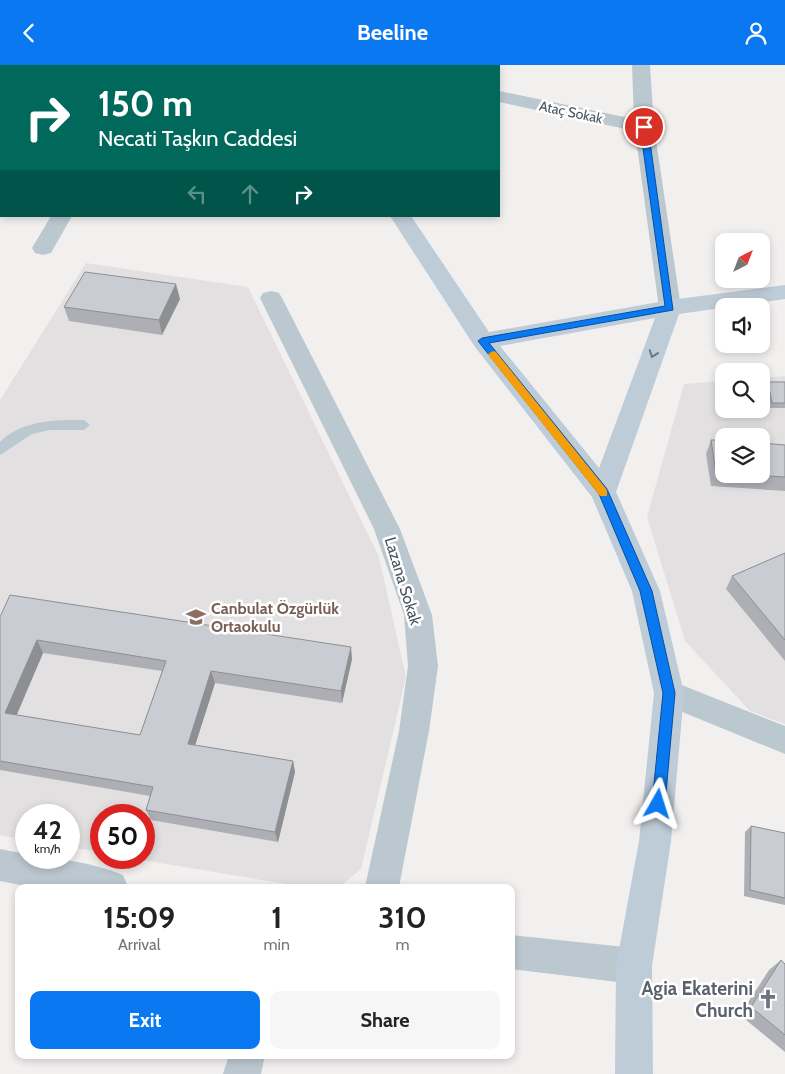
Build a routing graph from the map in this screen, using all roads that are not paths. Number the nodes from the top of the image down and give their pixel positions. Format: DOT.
graph roads {
  1 [pos="641,65"];
  2 [pos="500,97"];
  3 [pos="644,127"];
  4 [pos="61,217"];
  5 [pos="401,217"];
  6 [pos="42,248"];
  7 [pos="785,292"];
  8 [pos="271,298"];
  9 [pos="670,308"];
  10 [pos="482,341"];
  11 [pos="84,425"];
  12 [pos="0,450"];
  13 [pos="603,492"];
  14 [pos="669,693"];
  15 [pos="785,740"];
  16 [pos="0,865"];
  17 [pos="96,884"];
  18 [pos="383,884"];
  19 [pos="515,952"];
  20 [pos="634,966"];
  21 [pos="246,1059"];
  22 [pos="242,1074"];
  23 [pos="634,1074"];
  1 -- 3 [label="street"];
  2 -- 3 [label="street, Ataç Sokak"];
  3 -- 9 [label="street"];
  4 -- 6 [label="street"];
  5 -- 10 [label="main road"];
  7 -- 9 [label="main road"];
  8 -- 18 [label="street, Lazana Sokak"];
  9 -- 10 [label="main road"];
  9 -- 13 [label="main road, one-way"];
  10 -- 13 [label="main road"];
  11 -- 12 [label="lane"];
  13 -- 14 [label="main road"];
  14 -- 15 [label="street"];
  14 -- 20 [label="main road"];
  16 -- 17 [label="street"];
  19 -- 20 [label="street"];
  20 -- 23 [label="main road"];
  21 -- 22 [label="street"];
}
